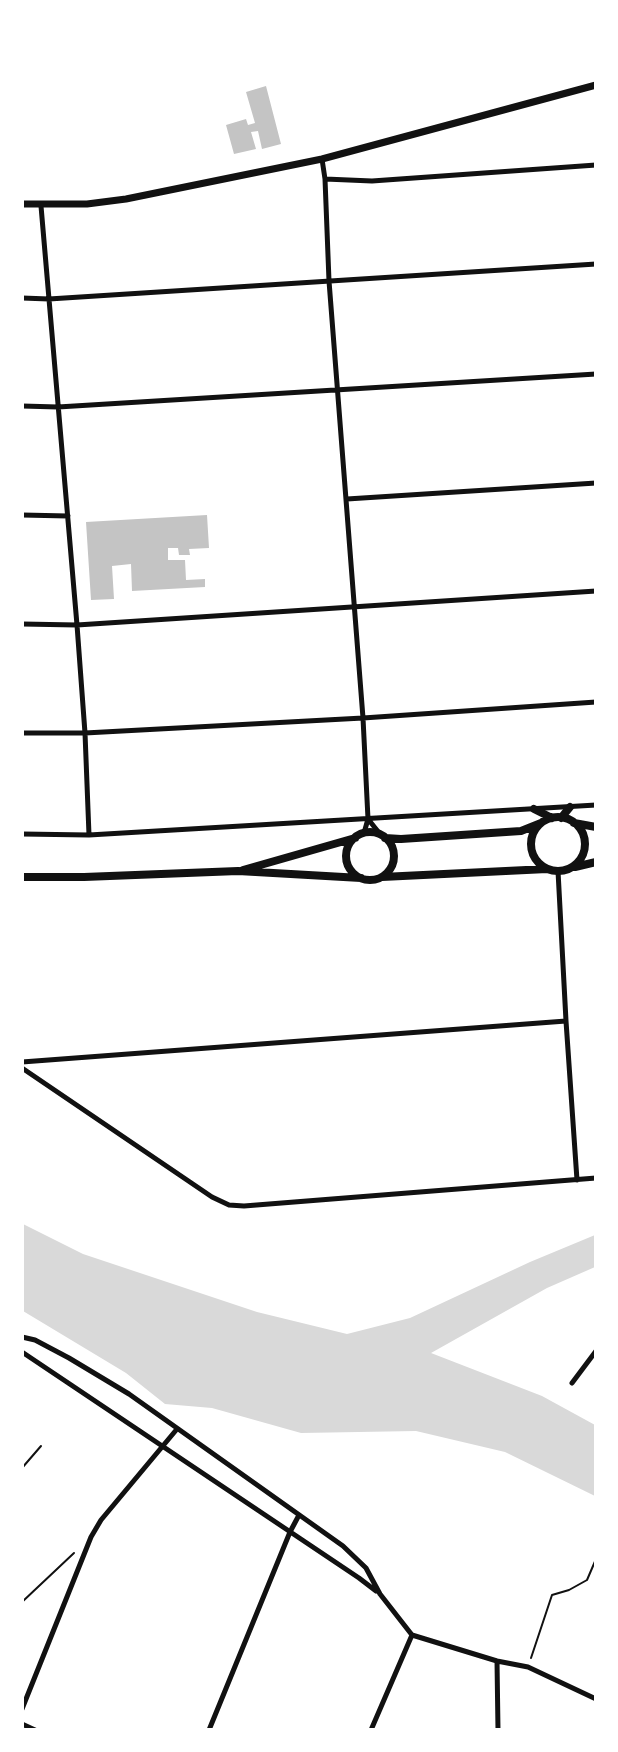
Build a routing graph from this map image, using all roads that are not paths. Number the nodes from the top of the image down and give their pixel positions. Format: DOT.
graph roads {
  1 [pos="596,85"];
  2 [pos="322,159"];
  3 [pos="596,165"];
  4 [pos="325,179"];
  5 [pos="22,204"];
  6 [pos="41,206"];
  7 [pos="596,264"];
  8 [pos="329,281"];
  9 [pos="22,298"];
  10 [pos="49,298"];
  11 [pos="596,374"];
  12 [pos="339,391"];
  13 [pos="22,406"];
  14 [pos="58,407"];
  15 [pos="596,483"];
  16 [pos="348,499"];
  17 [pos="22,515"];
  18 [pos="68,516"];
  19 [pos="596,591"];
  20 [pos="355,608"];
  21 [pos="22,624"];
  22 [pos="77,625"];
  23 [pos="596,702"];
  24 [pos="363,718"];
  25 [pos="22,733"];
  26 [pos="85,733"];
  27 [pos="596,805"];
  28 [pos="570,807"];
  29 [pos="534,808"];
  30 [pos="368,819"];
  31 [pos="553,819"];
  32 [pos="573,822"];
  33 [pos="596,828"];
  34 [pos="363,833"];
  35 [pos="22,834"];
  36 [pos="89,835"];
  37 [pos="383,836"];
  38 [pos="355,838"];
  39 [pos="596,862"];
  40 [pos="571,868"];
  41 [pos="547,869"];
  42 [pos="238,871"];
  43 [pos="558,871"];
  44 [pos="22,877"];
  45 [pos="382,877"];
  46 [pos="361,878"];
  47 [pos="566,1021"];
  48 [pos="22,1062"];
  49 [pos="22,1068"];
  50 [pos="596,1178"];
  51 [pos="577,1180"];
  52 [pos="22,1337"];
  53 [pos="596,1351"];
  54 [pos="22,1352"];
  55 [pos="572,1383"];
  56 [pos="177,1429"];
  57 [pos="161,1446"];
  58 [pos="299,1515"];
  59 [pos="290,1532"];
  60 [pos="380,1594"];
  61 [pos="412,1635"];
  62 [pos="497,1661"];
  63 [pos="596,1699"];
  64 [pos="22,1709"];
  65 [pos="22,1724"];
  66 [pos="35,1730"];
  67 [pos="209,1730"];
  68 [pos="371,1730"];
  69 [pos="498,1730"];
  1 -- 2 [label="street"];
  2 -- 4 [label="street"];
  2 -- 6 [label="street"];
  3 -- 4 [label="street"];
  4 -- 8 [label="street"];
  5 -- 6 [label="street"];
  6 -- 10 [label="street"];
  7 -- 8 [label="street"];
  8 -- 10 [label="street"];
  8 -- 12 [label="street"];
  9 -- 10 [label="street"];
  10 -- 14 [label="street"];
  11 -- 12 [label="street"];
  12 -- 14 [label="street"];
  12 -- 16 [label="street"];
  13 -- 14 [label="street"];
  14 -- 18 [label="street"];
  15 -- 16 [label="street"];
  16 -- 20 [label="street"];
  17 -- 18 [label="street"];
  18 -- 22 [label="street"];
  19 -- 20 [label="street"];
  20 -- 22 [label="street"];
  20 -- 24 [label="street"];
  21 -- 22 [label="street"];
  22 -- 26 [label="street"];
  23 -- 24 [label="street"];
  24 -- 26 [label="street"];
  24 -- 30 [label="street"];
  25 -- 26 [label="street"];
  26 -- 36 [label="street"];
  27 -- 28 [label="street"];
  28 -- 29 [label="street"];
  28 -- 31 [label="main road"];
  29 -- 30 [label="street"];
  29 -- 31 [label="main road"];
  30 -- 34 [label="street"];
  30 -- 36 [label="street"];
  30 -- 37 [label="street"];
  31 -- 32 [label="main road"];
  31 -- 37 [label="main road"];
  31 -- 41 [label="main road"];
  32 -- 33 [label="main road"];
  32 -- 40 [label="main road"];
  34 -- 37 [label="main road"];
  34 -- 38 [label="main road"];
  35 -- 36 [label="street"];
  37 -- 45 [label="main road"];
  38 -- 42 [label="main road"];
  38 -- 46 [label="main road"];
  39 -- 40 [label="main road"];
  40 -- 43 [label="main road"];
  41 -- 43 [label="main road"];
  41 -- 45 [label="main road"];
  42 -- 44 [label="main road"];
  42 -- 46 [label="main road"];
  43 -- 47 [label="street"];
  45 -- 46 [label="main road"];
  47 -- 48 [label="street"];
  47 -- 51 [label="street"];
  49 -- 51 [label="street"];
  50 -- 51 [label="street"];
  52 -- 56 [label="street"];
  53 -- 55 [label="street"];
  54 -- 57 [label="street"];
  56 -- 57 [label="street"];
  56 -- 58 [label="street"];
  57 -- 59 [label="street"];
  57 -- 64 [label="street"];
  58 -- 59 [label="street"];
  58 -- 60 [label="street"];
  59 -- 60 [label="street"];
  59 -- 67 [label="street"];
  60 -- 61 [label="street"];
  61 -- 62 [label="street"];
  61 -- 68 [label="street"];
  62 -- 63 [label="street"];
  62 -- 69 [label="street"];
  65 -- 66 [label="street"];
}
